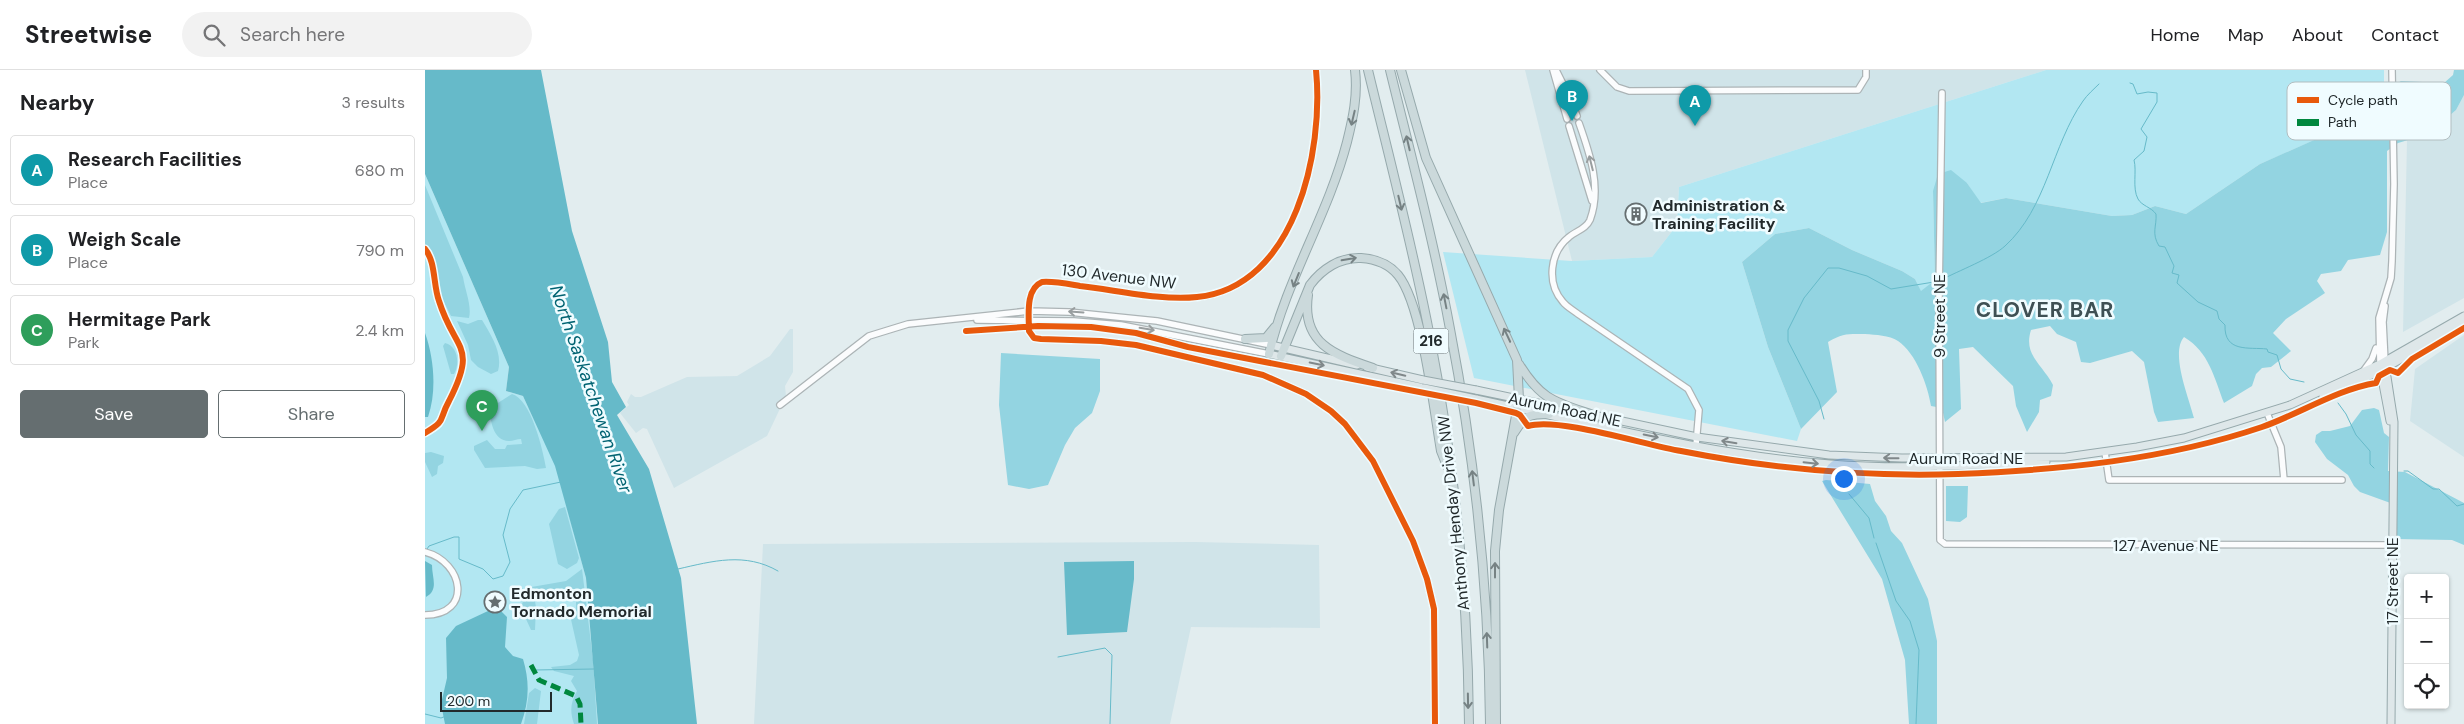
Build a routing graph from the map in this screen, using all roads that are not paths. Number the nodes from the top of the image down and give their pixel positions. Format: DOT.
graph roads {
  1 [pos="1316,70"];
  2 [pos="1355,70"];
  3 [pos="1368,70"];
  4 [pos="1390,70"];
  5 [pos="1401,70"];
  6 [pos="1555,70"];
  7 [pos="1600,70"];
  8 [pos="1866,70"];
  9 [pos="1942,93"];
  10 [pos="1577,116"];
  11 [pos="1567,119"];
  12 [pos="1579,123"];
  13 [pos="1569,126"];
  14 [pos="2392,140"];
  15 [pos="1593,205"];
  16 [pos="1310,285"];
  17 [pos="1029,311"];
  18 [pos="2464,316"];
  19 [pos="963,319"];
  20 [pos="1029,320"];
  21 [pos="1279,321"];
  22 [pos="2464,323"];
  23 [pos="1245,339"];
  24 [pos="2381,342"];
  25 [pos="1270,350"];
  26 [pos="2406,350"];
  27 [pos="1282,352"];
  28 [pos="1517,360"];
  29 [pos="2401,360"];
  30 [pos="2383,366"];
  31 [pos="1373,368"];
  32 [pos="2361,377"];
  33 [pos="1423,384"];
  34 [pos="2387,387"];
  35 [pos="1519,399"];
  36 [pos="780,405"];
  37 [pos="1517,408"];
  38 [pos="1549,414"];
  39 [pos="1593,415"];
  40 [pos="2268,415"];
  41 [pos="1512,437"];
  42 [pos="1697,437"];
  43 [pos="1696,445"];
  44 [pos="2105,454"];
  45 [pos="1940,458"];
  46 [pos="1940,468"];
  47 [pos="2284,480"];
  48 [pos="2342,480"];
  49 [pos="1453,483"];
  50 [pos="1940,540"];
  51 [pos="2393,545"];
  52 [pos="425,552"];
  53 [pos="425,616"];
  54 [pos="1435,724"];
  55 [pos="1469,724"];
  56 [pos="1490,724"];
  57 [pos="1496,724"];
  58 [pos="2391,724"];
  1 -- 17 [label="street, 130 Avenue NW"];
  2 -- 21 [label="highway, one-way"];
  3 -- 49 [label="highway, Anthony Henday Drive NW / 216, one-way"];
  56 -- 4 [label="highway, Anthony Henday Drive NW / 216, one-way"];
  28 -- 5 [label="highway, one-way"];
  6 -- 10 [label="street"];
  6 -- 11 [label="street"];
  7 -- 8 [label="street"];
  9 -- 45 [label="street, 9 Street NE"];
  15 -- 12 [label="street, one-way"];
  13 -- 15 [label="street"];
  14 -- 24 [label="street, 17 Street NE"];
  15 -- 42 [label="street"];
  16 -- 27 [label="highway"];
  16 -- 31 [label="highway"];
  16 -- 49 [label="highway, one-way"];
  17 -- 19 [label="street"];
  17 -- 20 [label="street, 130 Avenue NW"];
  23 -- 17 [label="street, one-way"];
  18 -- 26 [label="main road, Aurum Road NE"];
  19 -- 20 [label="street"];
  19 -- 36 [label="street"];
  20 -- 25 [label="street, one-way"];
  20 -- 54 [label="street"];
  21 -- 23 [label="highway"];
  21 -- 25 [label="highway"];
  22 -- 29 [label="main road, Aurum Road NE"];
  23 -- 25 [label="street"];
  24 -- 26 [label="street"];
  24 -- 30 [label="street, 17 Street NE"];
  24 -- 32 [label="street"];
  25 -- 27 [label="main road"];
  26 -- 30 [label="main road, Aurum Road NE"];
  27 -- 31 [label="main road"];
  27 -- 33 [label="main road, one-way"];
  28 -- 35 [label="highway"];
  28 -- 39 [label="highway"];
  29 -- 30 [label="main road, Aurum Road NE"];
  29 -- 34 [label="main road"];
  30 -- 32 [label="main road, Aurum Road NE"];
  30 -- 34 [label="main road, 17 Street NE"];
  33 -- 31 [label="main road, one-way"];
  32 -- 34 [label="main road"];
  32 -- 40 [label="main road, Aurum Road NE"];
  33 -- 35 [label="main road, Aurum Road NE, bridge"];
  33 -- 37 [label="main road, Aurum Road NE, bridge"];
  34 -- 51 [label="main road, 17 Street NE"];
  35 -- 37 [label="highway"];
  35 -- 39 [label="main road, Aurum Road NE"];
  37 -- 38 [label="main road, Aurum Road NE"];
  37 -- 41 [label="highway"];
  38 -- 41 [label="highway"];
  38 -- 43 [label="main road, Aurum Road NE, one-way"];
  39 -- 42 [label="main road, Aurum Road NE"];
  40 -- 44 [label="main road, Aurum Road NE"];
  40 -- 47 [label="street"];
  57 -- 41 [label="highway, one-way"];
  42 -- 43 [label="street"];
  45 -- 42 [label="main road, Aurum Road NE, one-way"];
  43 -- 46 [label="main road, Aurum Road NE, one-way"];
  44 -- 45 [label="main road, Aurum Road NE"];
  44 -- 46 [label="main road, Aurum Road NE"];
  44 -- 47 [label="street"];
  45 -- 46 [label="street, 9 Street NE"];
  46 -- 50 [label="street, 9 Street NE"];
  47 -- 48 [label="street"];
  49 -- 55 [label="highway, Anthony Henday Drive NW / 216, one-way"];
  50 -- 51 [label="street, 127 Avenue NE"];
  51 -- 58 [label="main road, 17 Street NE"];
  52 -- 53 [label="street"];
}
